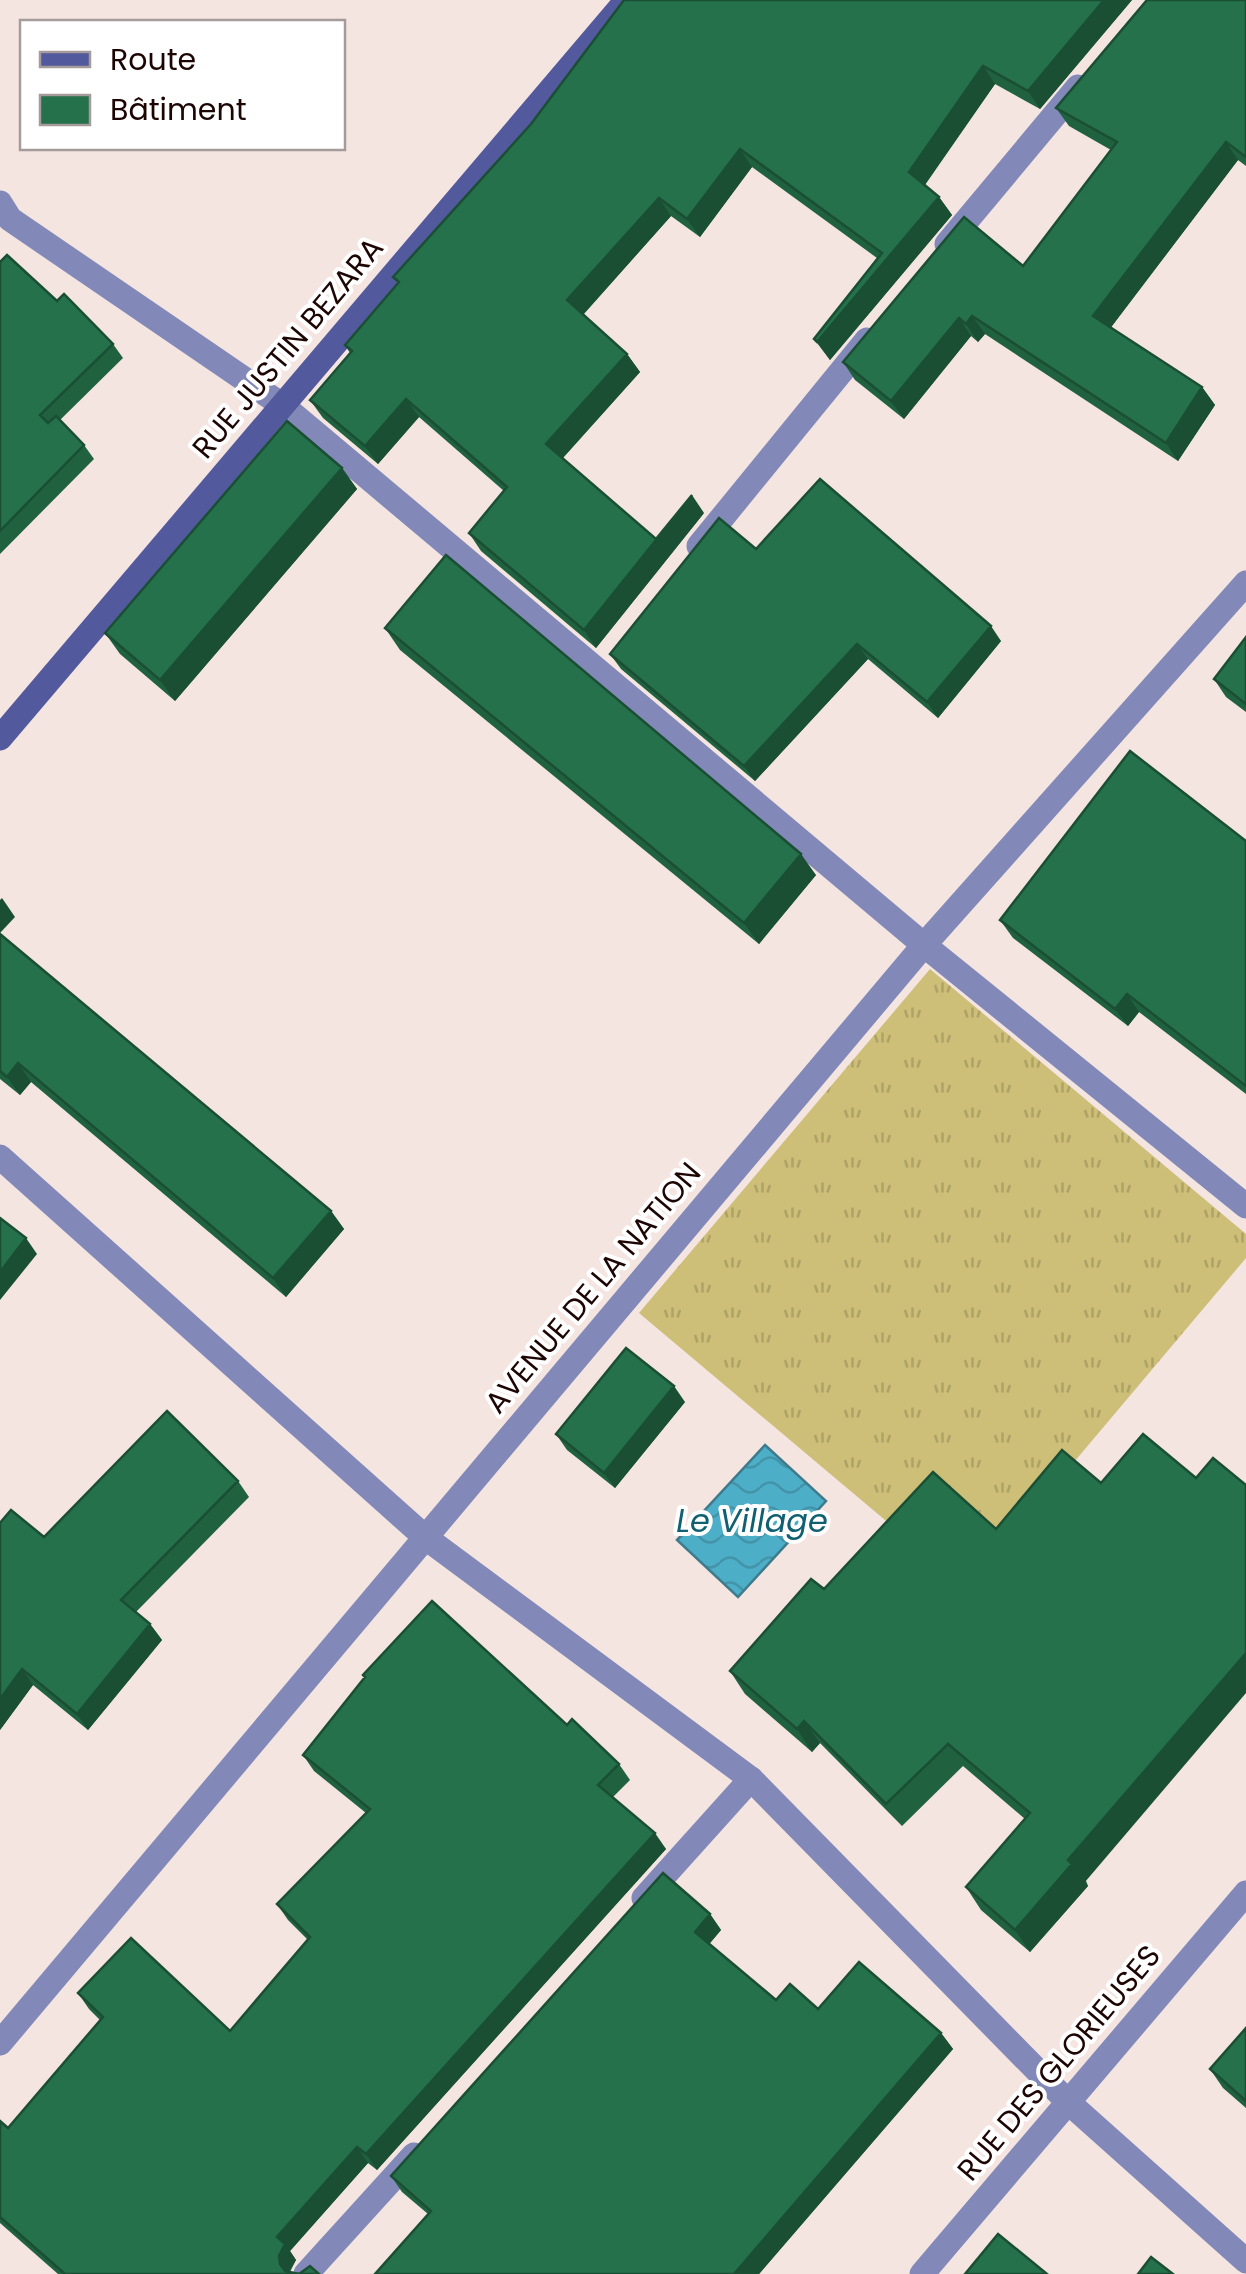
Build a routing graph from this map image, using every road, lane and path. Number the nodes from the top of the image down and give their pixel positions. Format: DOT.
graph roads {
  1 [pos="626,0"];
  2 [pos="1092,70"];
  3 [pos="0,203"];
  4 [pos="929,266"];
  5 [pos="879,326"];
  6 [pos="282,405"];
  7 [pos="682,566"];
  8 [pos="1246,583"];
  9 [pos="0,738"];
  10 [pos="924,945"];
  11 [pos="0,1157"];
  12 [pos="1246,1206"];
  13 [pos="426,1538"];
  14 [pos="751,1779"];
  15 [pos="1246,1893"];
  16 [pos="634,1910"];
  17 [pos="0,2043"];
  18 [pos="1068,2102"];
  19 [pos="424,2144"];
  20 [pos="1246,2260"];
  21 [pos="306,2274"];
  22 [pos="922,2274"];
  1 -- 6 [label="main road, RUE JUSTIN BEZARA"];
  2 -- 4 [label="street"];
  3 -- 6 [label="street"];
  5 -- 7 [label="street"];
  6 -- 9 [label="main road, RUE JUSTIN BEZARA"];
  6 -- 10 [label="street"];
  8 -- 10 [label="street, AVENUE DE LA NATION"];
  10 -- 12 [label="street"];
  10 -- 13 [label="street, AVENUE DE LA NATION"];
  11 -- 13 [label="street"];
  13 -- 14 [label="street"];
  13 -- 17 [label="street, AVENUE DE LA NATION"];
  14 -- 16 [label="street"];
  14 -- 18 [label="street"];
  15 -- 18 [label="street, RUE DES GLORIEUSES"];
  18 -- 20 [label="street"];
  18 -- 22 [label="street, RUE DES GLORIEUSES"];
  19 -- 21 [label="street"];
}
